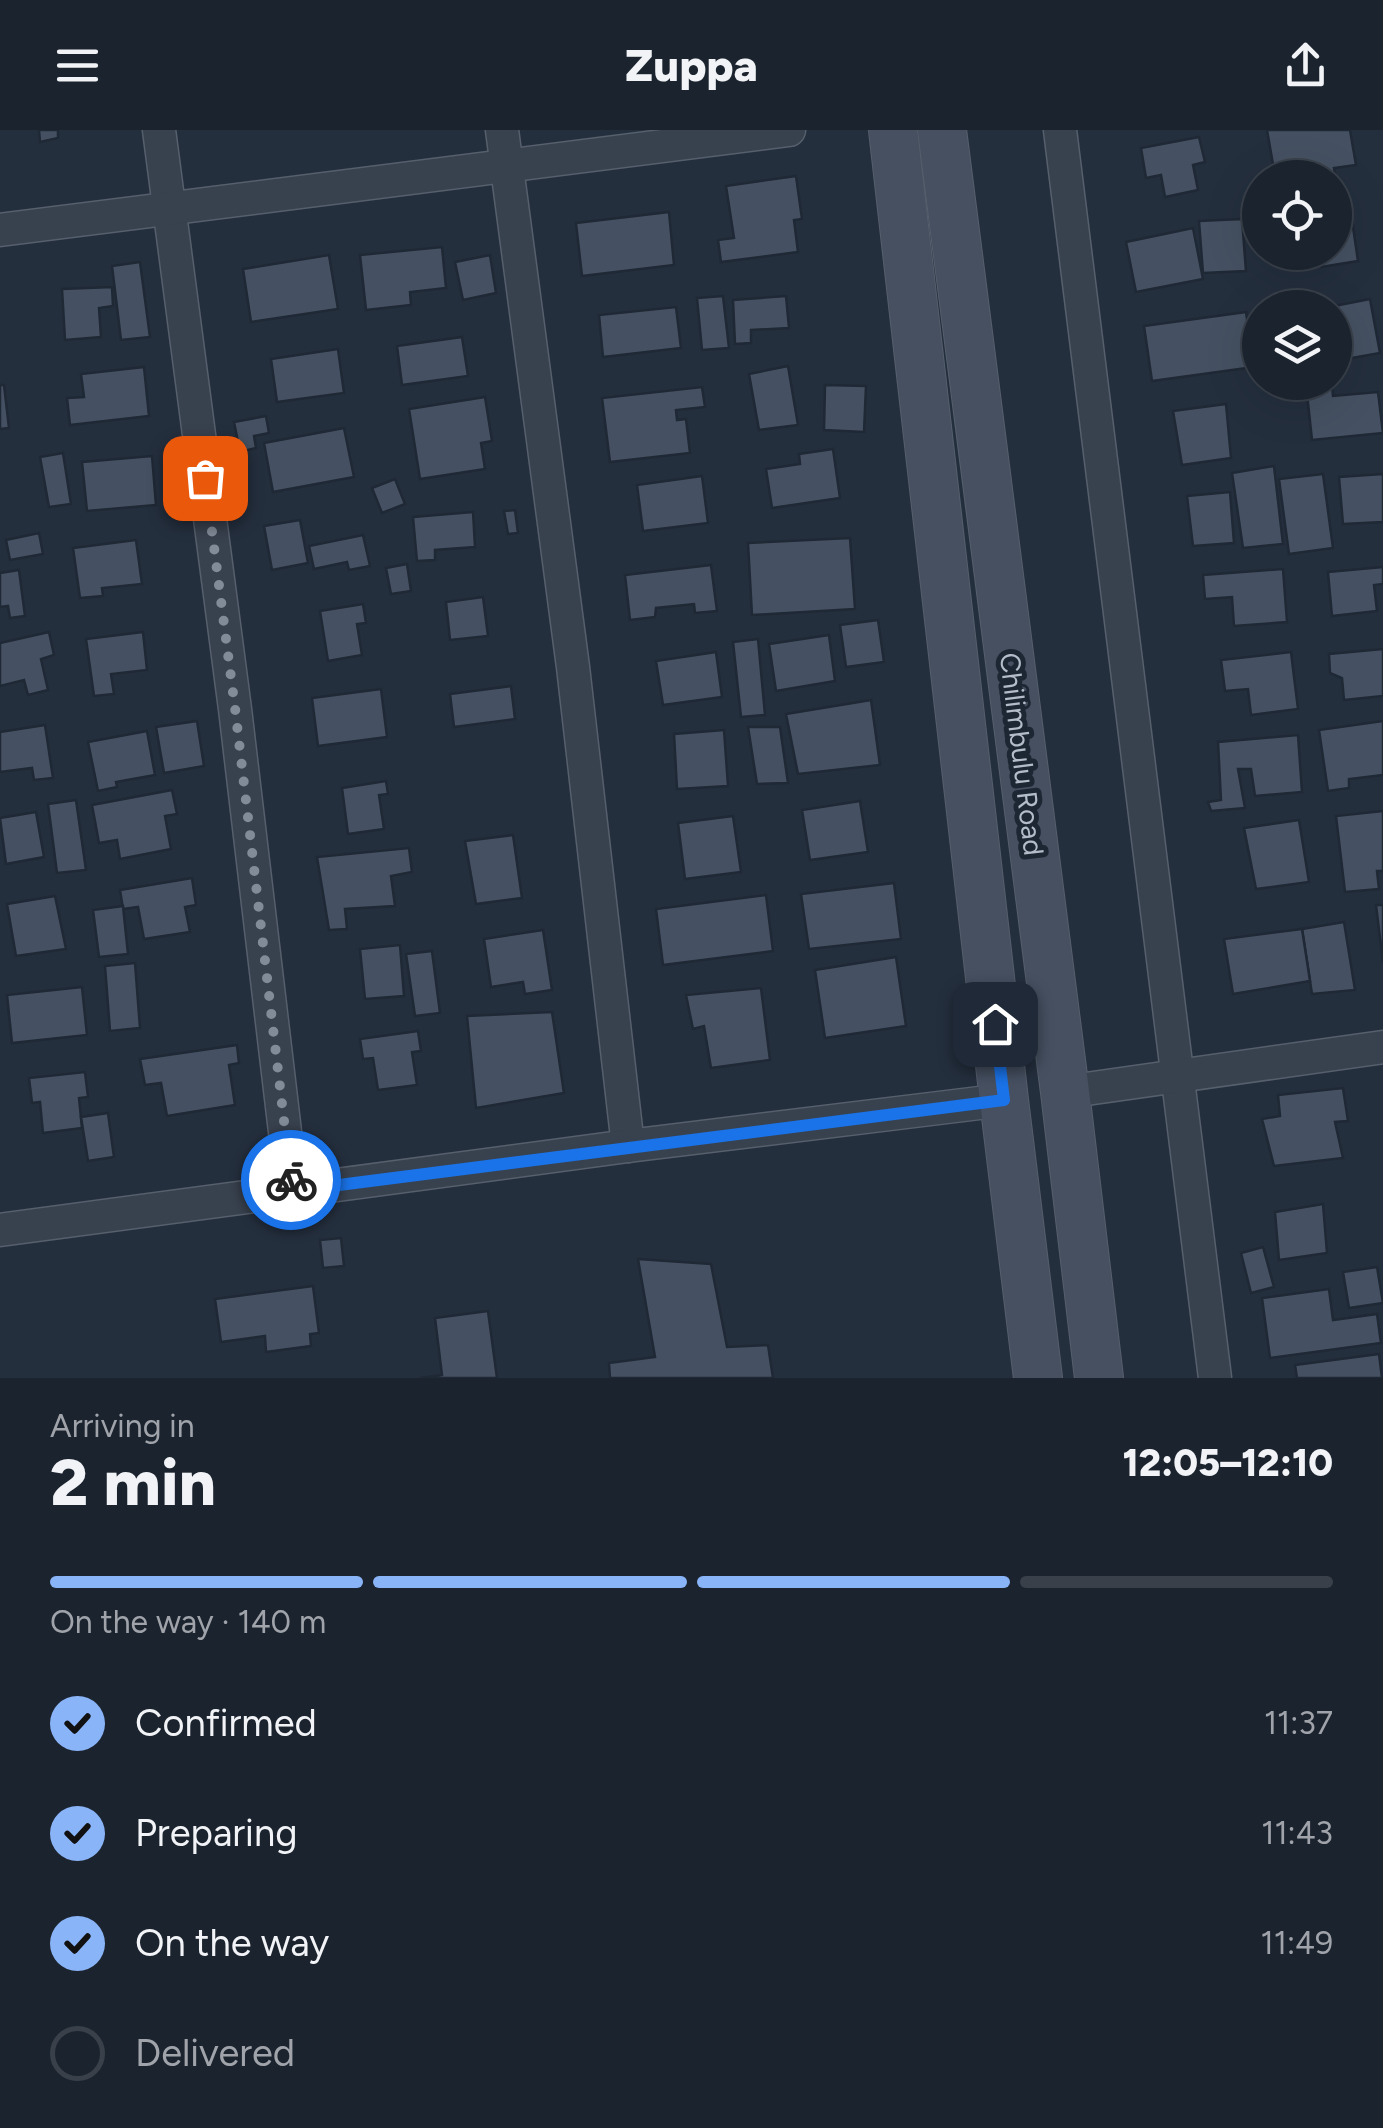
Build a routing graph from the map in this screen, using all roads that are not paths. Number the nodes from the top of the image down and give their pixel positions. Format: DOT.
graph roads {
  1 [pos="160,130"];
  2 [pos="502,130"];
  3 [pos="790,130"];
  4 [pos="892,130"];
  5 [pos="942,130"];
  6 [pos="1060,130"];
  7 [pos="506,166"];
  8 [pos="170,208"];
  9 [pos="0,230"];
  10 [pos="1383,1047"];
  11 [pos="1178,1076"];
  12 [pos="1065,1092"];
  13 [pos="1004,1100"];
  14 [pos="628,1146"];
  15 [pos="292,1191"];
  16 [pos="0,1230"];
  17 [pos="1038,1378"];
  18 [pos="1099,1378"];
  19 [pos="1215,1378"];
  1 -- 8 [label="street"];
  2 -- 7 [label="street"];
  3 -- 7 [label="street"];
  4 -- 13 [label="main road, Chilimbulu Road"];
  5 -- 12 [label="main road, Chilimbulu Road"];
  6 -- 11 [label="street"];
  7 -- 8 [label="street"];
  7 -- 14 [label="street"];
  8 -- 9 [label="street"];
  8 -- 15 [label="street"];
  10 -- 11 [label="street"];
  11 -- 12 [label="street"];
  11 -- 19 [label="street"];
  12 -- 18 [label="main road, Chilimbulu Road"];
  13 -- 14 [label="street"];
  13 -- 17 [label="main road, Chilimbulu Road"];
  14 -- 15 [label="street"];
  15 -- 16 [label="street"];
}
